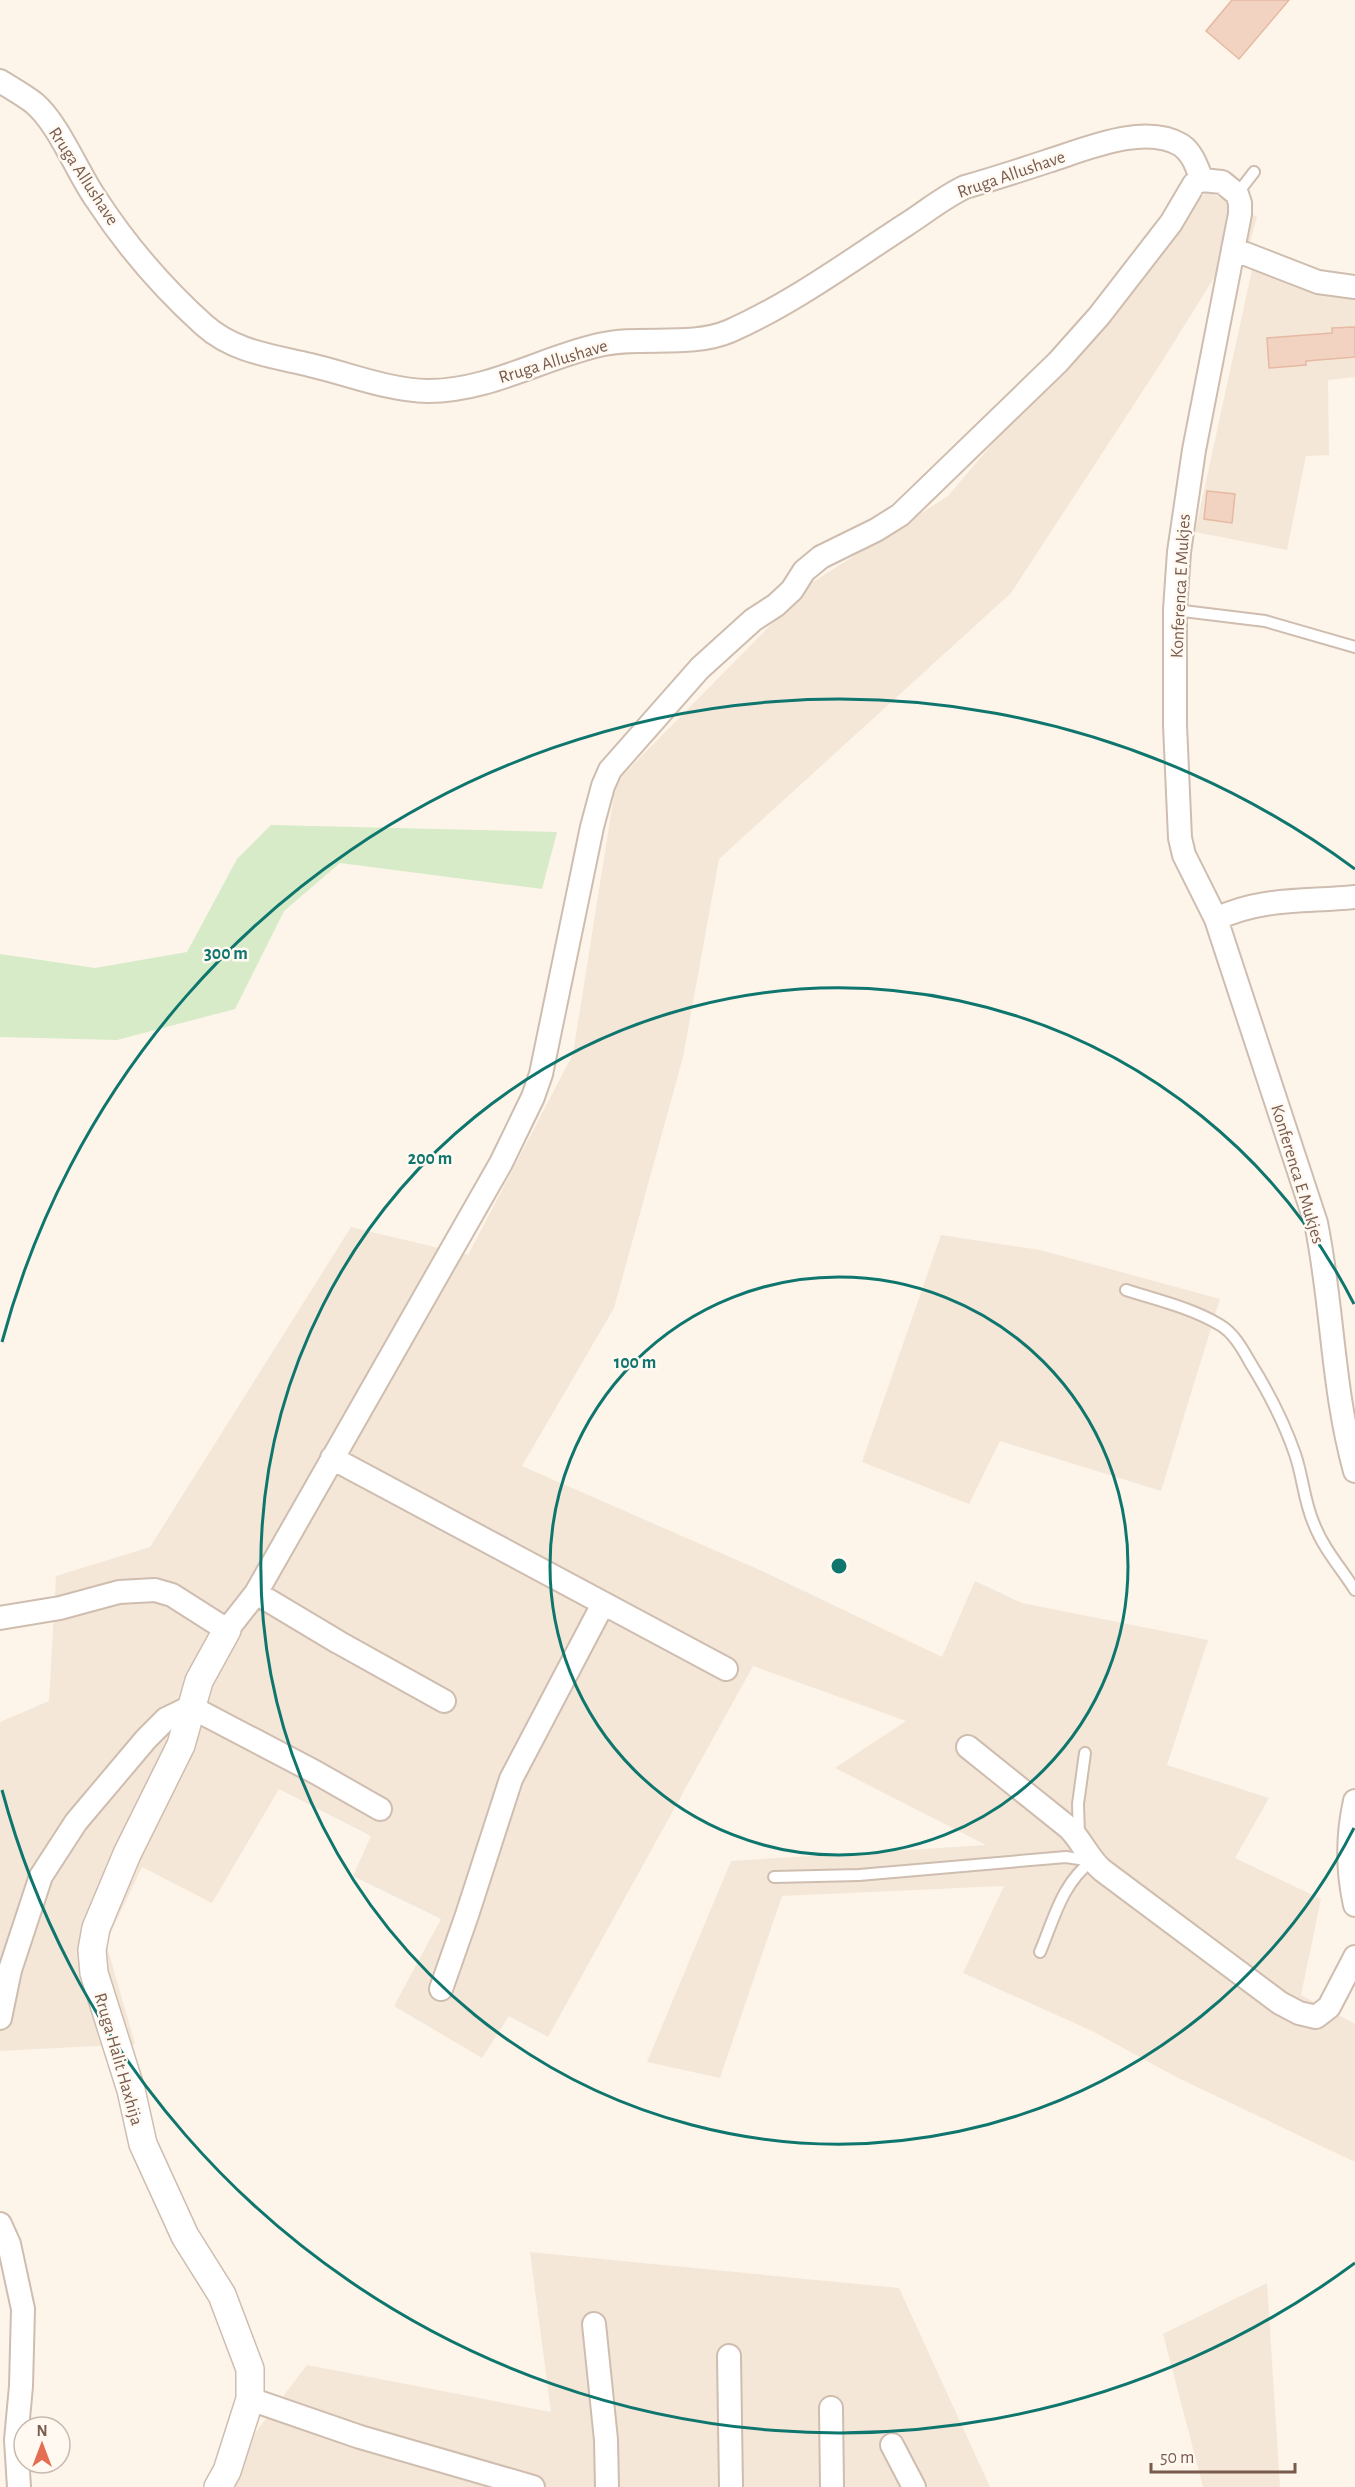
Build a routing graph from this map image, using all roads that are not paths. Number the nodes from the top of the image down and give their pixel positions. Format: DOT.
graph roads {
  1 [pos="0,81"];
  2 [pos="1254,172"];
  3 [pos="1202,180"];
  4 [pos="1237,194"];
  5 [pos="1233,249"];
  6 [pos="1355,287"];
  7 [pos="1175,610"];
  8 [pos="1355,647"];
  9 [pos="1355,897"];
  10 [pos="1216,919"];
  11 [pos="1126,1290"];
  12 [pos="332,1458"];
  13 [pos="1355,1471"];
  14 [pos="1355,1590"];
  15 [pos="256,1593"];
  16 [pos="603,1604"];
  17 [pos="0,1618"];
  18 [pos="227,1630"];
  19 [pos="726,1669"];
  20 [pos="444,1701"];
  21 [pos="191,1707"];
  22 [pos="968,1746"];
  23 [pos="1085,1753"];
  24 [pos="1355,1801"];
  25 [pos="380,1809"];
  26 [pos="1079,1838"];
  27 [pos="1092,1861"];
  28 [pos="774,1877"];
  29 [pos="1355,1905"];
  30 [pos="1040,1952"];
  31 [pos="1355,1957"];
  32 [pos="441,1989"];
  33 [pos="0,2018"];
  34 [pos="0,2224"];
  35 [pos="594,2324"];
  36 [pos="729,2356"];
  37 [pos="250,2399"];
  38 [pos="831,2408"];
  39 [pos="892,2445"];
  40 [pos="479,2480"];
  41 [pos="19,2487"];
  42 [pos="218,2487"];
  43 [pos="533,2487"];
  44 [pos="607,2487"];
  45 [pos="730,2487"];
  46 [pos="832,2487"];
  47 [pos="914,2487"];
  1 -- 3 [label="street, Rruga Allushave"];
  2 -- 4 [label="lane"];
  3 -- 4 [label="street"];
  3 -- 12 [label="street"];
  4 -- 5 [label="street, Konferenca E Mukjes"];
  5 -- 6 [label="street"];
  5 -- 7 [label="street, Konferenca E Mukjes"];
  7 -- 8 [label="lane"];
  7 -- 10 [label="street, Konferenca E Mukjes"];
  9 -- 10 [label="street"];
  10 -- 13 [label="street, Konferenca E Mukjes"];
  11 -- 14 [label="lane"];
  12 -- 15 [label="street"];
  12 -- 16 [label="street"];
  15 -- 18 [label="street"];
  15 -- 20 [label="street"];
  16 -- 19 [label="street"];
  16 -- 32 [label="street"];
  17 -- 18 [label="street"];
  18 -- 21 [label="street, Rruga Halit Haxhija"];
  21 -- 25 [label="street"];
  21 -- 33 [label="street"];
  21 -- 37 [label="street, Rruga Halit Haxhija"];
  22 -- 26 [label="street"];
  23 -- 26 [label="lane"];
  24 -- 29 [label="street"];
  26 -- 27 [label="street"];
  27 -- 28 [label="lane"];
  27 -- 30 [label="lane"];
  27 -- 31 [label="street"];
  34 -- 41 [label="street"];
  35 -- 44 [label="street"];
  36 -- 45 [label="street"];
  37 -- 40 [label="street"];
  37 -- 42 [label="street, Rruga Halit Haxhija"];
  38 -- 46 [label="street"];
  39 -- 47 [label="street"];
  40 -- 43 [label="street"];
}
